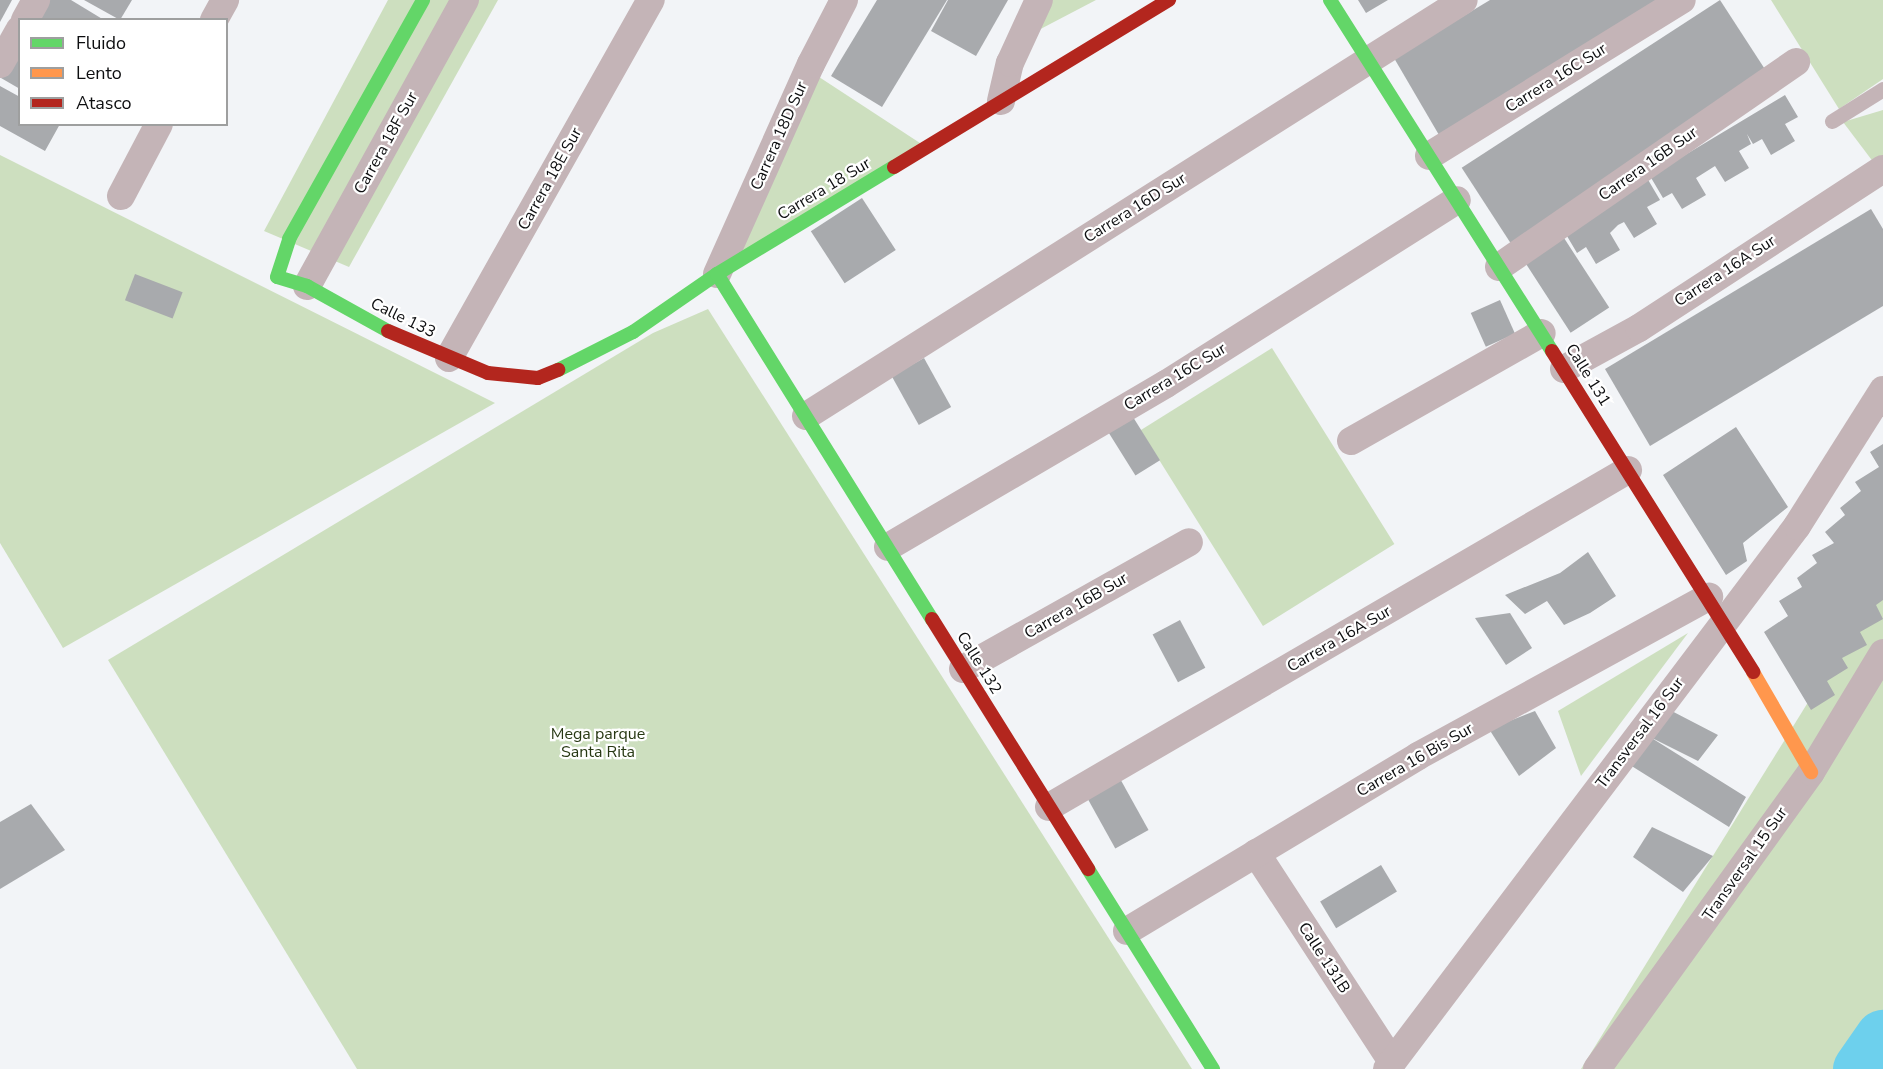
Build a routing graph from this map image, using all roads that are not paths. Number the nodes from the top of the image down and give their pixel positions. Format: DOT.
graph roads {
  1 [pos="36,0"];
  2 [pos="225,0"];
  3 [pos="423,0"];
  4 [pos="465,0"];
  5 [pos="651,0"];
  6 [pos="844,0"];
  7 [pos="1039,0"];
  8 [pos="1169,0"];
  9 [pos="1330,0"];
  10 [pos="1464,0"];
  11 [pos="1682,0"];
  12 [pos="26,18"];
  13 [pos="215,18"];
  14 [pos="18,32"];
  15 [pos="1369,60"];
  16 [pos="1796,62"];
  17 [pos="0,64"];
  18 [pos="1883,89"];
  19 [pos="1001,102"];
  20 [pos="1832,121"];
  21 [pos="158,126"];
  22 [pos="1429,156"];
  23 [pos="1883,169"];
  24 [pos="121,196"];
  25 [pos="1457,200"];
  26 [pos="1500,267"];
  27 [pos="717,274"];
  28 [pos="307,286"];
  29 [pos="1542,333"];
  30 [pos="449,358"];
  31 [pos="1564,369"];
  32 [pos="488,373"];
  33 [pos="1883,390"];
  34 [pos="806,416"];
  35 [pos="1351,441"];
  36 [pos="1628,470"];
  37 [pos="1189,542"];
  38 [pos="888,547"];
  39 [pos="1709,597"];
  40 [pos="1724,622"];
  41 [pos="1883,653"];
  42 [pos="963,669"];
  43 [pos="1811,772"];
  44 [pos="1049,807"];
  45 [pos="1256,853"];
  46 [pos="1126,931"];
  47 [pos="1389,1066"];
  48 [pos="1213,1069"];
  49 [pos="1597,1069"];
  1 -- 12 [label="street"];
  2 -- 13 [label="street"];
  3 -- 28 [label="street, Calle 133"];
  4 -- 28 [label="street, Carrera 18F Sur"];
  5 -- 30 [label="street, Carrera 18E Sur"];
  6 -- 27 [label="street, Carrera 18D Sur"];
  7 -- 19 [label="street"];
  8 -- 19 [label="street, Carrera 18 Sur"];
  9 -- 15 [label="street, Calle 131"];
  10 -- 15 [label="street, Carrera 16D Sur"];
  11 -- 22 [label="street, Carrera 16C Sur"];
  14 -- 17 [label="street"];
  15 -- 22 [label="street, Calle 131"];
  15 -- 34 [label="street, Carrera 16D Sur"];
  16 -- 26 [label="street, Carrera 16B Sur"];
  18 -- 20 [label="lane"];
  19 -- 27 [label="street, Carrera 18 Sur"];
  21 -- 24 [label="street"];
  22 -- 25 [label="street, Calle 131"];
  23 -- 31 [label="street, Carrera 16A Sur"];
  25 -- 26 [label="street, Calle 131"];
  25 -- 38 [label="street, Carrera 16C Sur"];
  26 -- 29 [label="street, Calle 131"];
  27 -- 32 [label="street, Carrera 18 Sur"];
  27 -- 34 [label="street, Calle 132"];
  28 -- 30 [label="street, Calle 133"];
  29 -- 31 [label="street, Calle 131"];
  29 -- 35 [label="street"];
  30 -- 32 [label="street, Calle 133"];
  31 -- 36 [label="street, Calle 131"];
  33 -- 40 [label="street, Transversal 16 Sur"];
  34 -- 38 [label="street, Calle 132"];
  36 -- 39 [label="street, Calle 131"];
  36 -- 44 [label="street, Carrera 16A Sur"];
  37 -- 42 [label="street, Carrera 16B Sur"];
  38 -- 42 [label="street, Calle 132"];
  39 -- 40 [label="street, Calle 131"];
  39 -- 45 [label="street, Carrera 16 Bis Sur"];
  40 -- 43 [label="street, Calle 131"];
  40 -- 47 [label="street, Transversal 16 Sur"];
  41 -- 43 [label="street, Transversal 15 Sur"];
  42 -- 44 [label="street, Calle 132"];
  43 -- 49 [label="street, Transversal 15 Sur"];
  44 -- 46 [label="street, Calle 132"];
  45 -- 46 [label="street, Carrera 16 Bis Sur"];
  45 -- 47 [label="street, Calle 131B"];
  46 -- 48 [label="street, Calle 132"];
}
